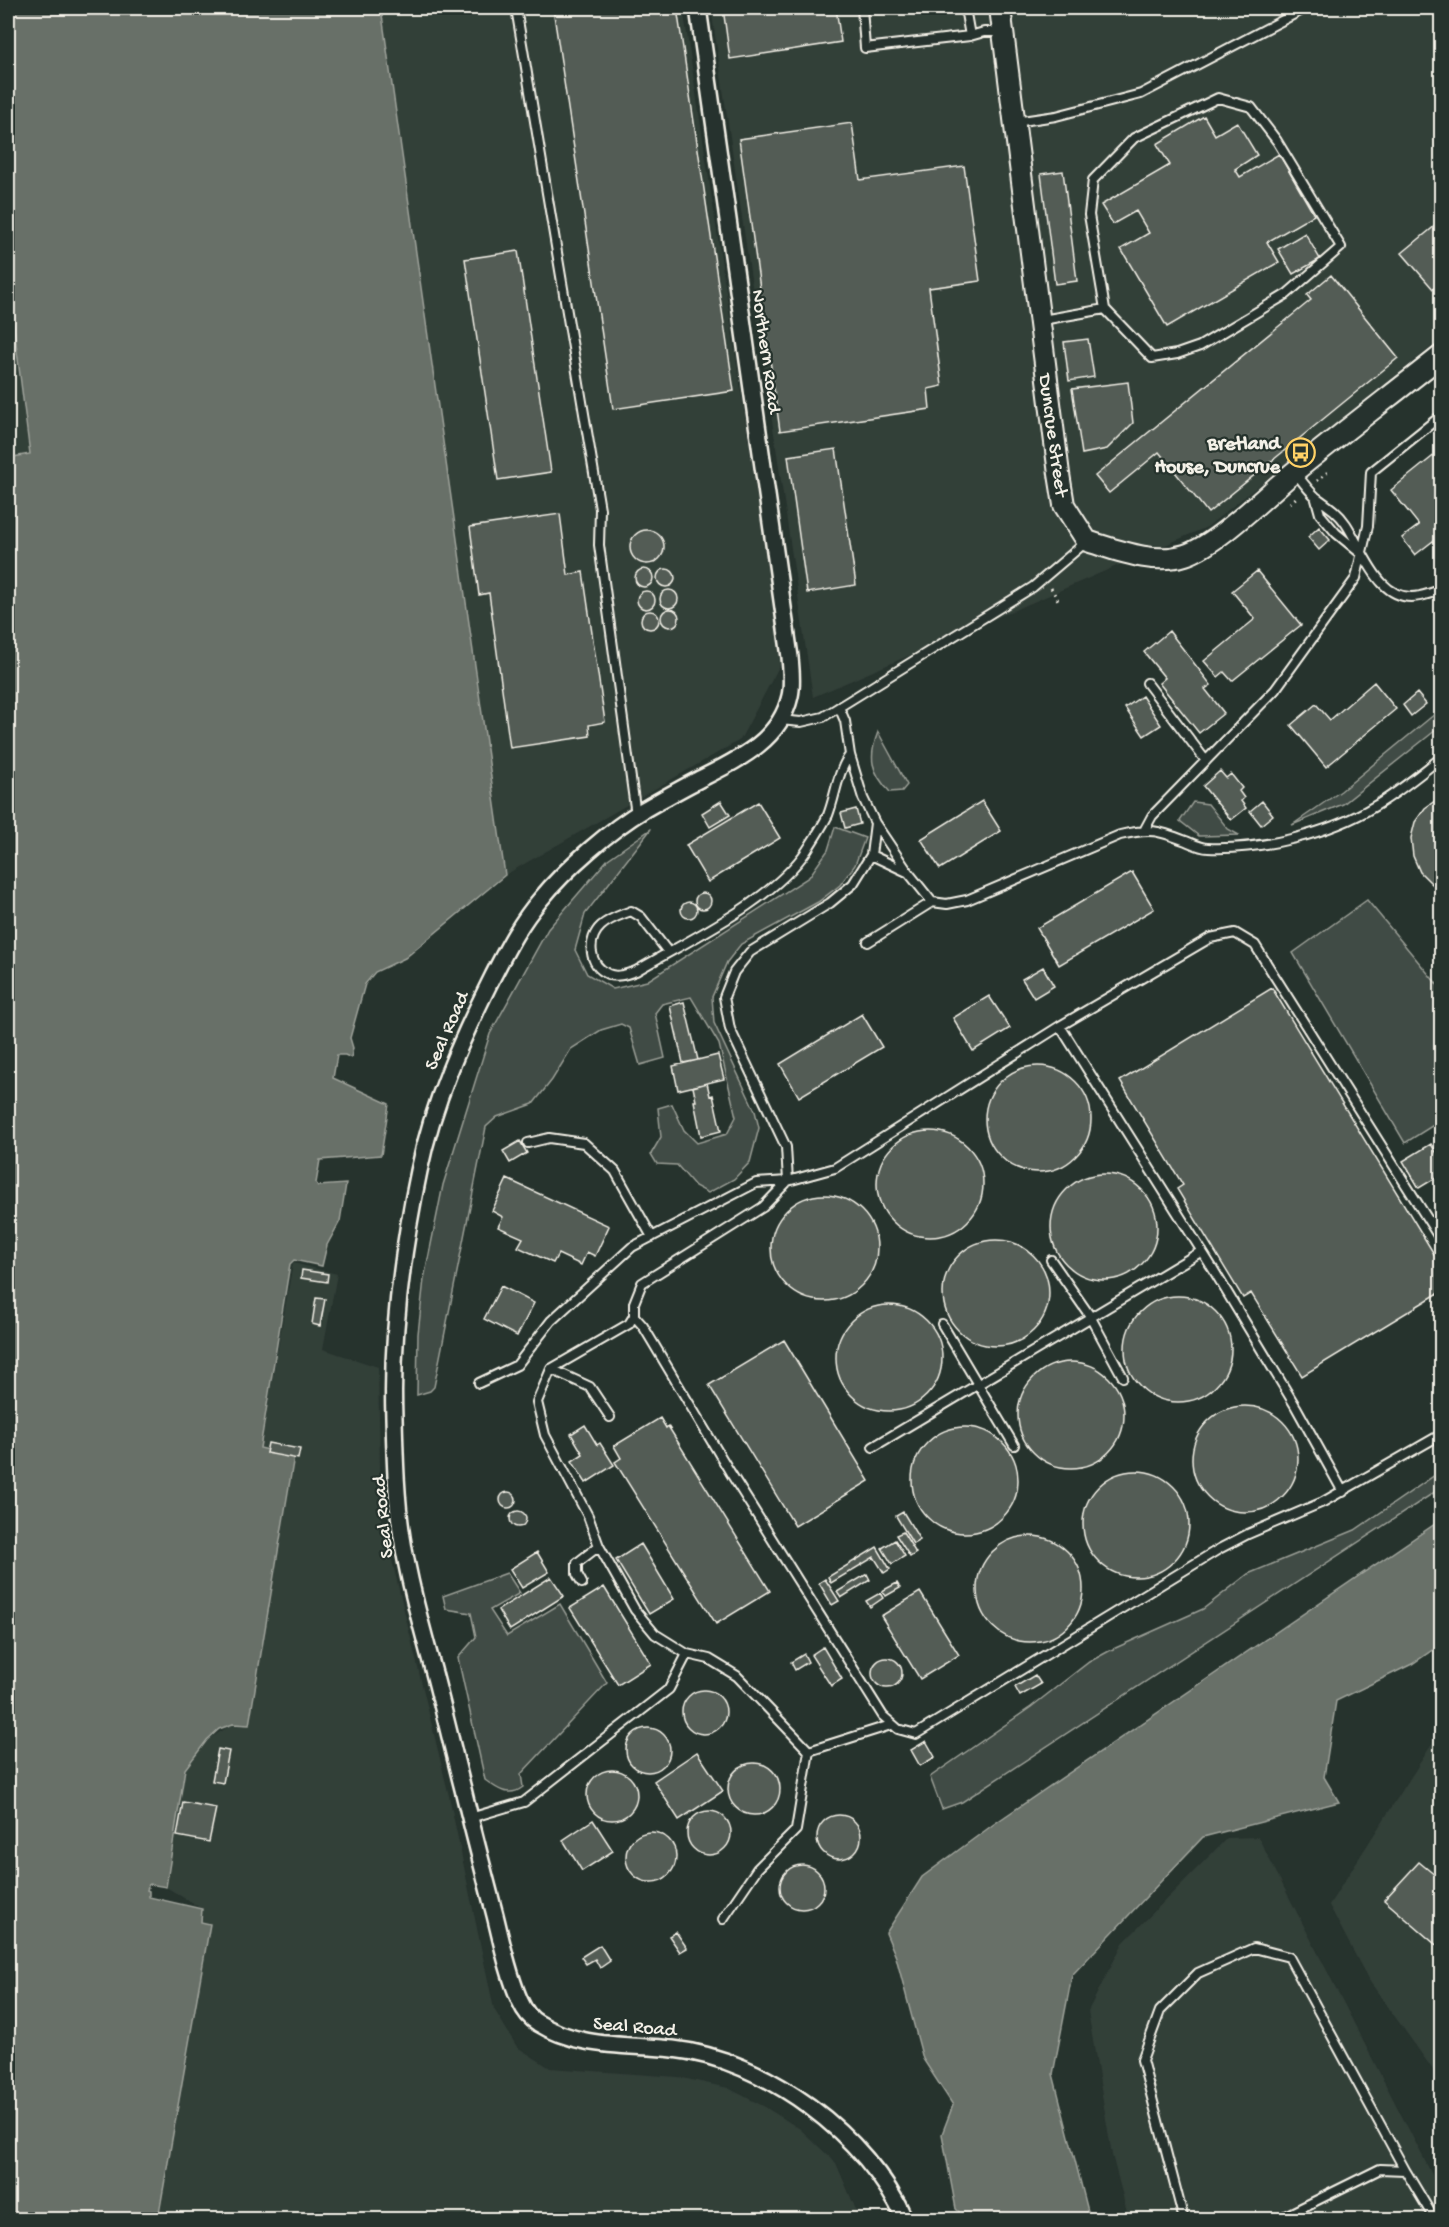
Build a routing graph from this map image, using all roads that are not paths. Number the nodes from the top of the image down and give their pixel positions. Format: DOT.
graph roads {
  1 [pos="516,8"];
  2 [pos="698,8"];
  3 [pos="862,8"];
  4 [pos="965,8"];
  5 [pos="1000,8"];
  6 [pos="1306,8"];
  7 [pos="1003,32"];
  8 [pos="970,36"];
  9 [pos="1015,122"];
  10 [pos="1105,309"];
  11 [pos="1040,320"];
  12 [pos="1442,355"];
  13 [pos="1442,415"];
  14 [pos="1294,472"];
  15 [pos="1315,496"];
  16 [pos="1087,541"];
  17 [pos="1362,555"];
  18 [pos="1442,588"];
  19 [pos="1147,683"];
  20 [pos="789,701"];
  21 [pos="839,707"];
  22 [pos="779,720"];
  23 [pos="850,755"];
  24 [pos="1442,757"];
  25 [pos="1206,760"];
  26 [pos="636,815"];
  27 [pos="875,823"];
  28 [pos="1145,829"];
  29 [pos="871,855"];
  30 [pos="908,872"];
  31 [pos="932,902"];
  32 [pos="868,942"];
  33 [pos="668,952"];
  34 [pos="1060,1026"];
  35 [pos="528,1143"];
  36 [pos="789,1181"];
  37 [pos="652,1238"];
  38 [pos="1442,1242"];
  39 [pos="1202,1251"];
  40 [pos="1051,1260"];
  41 [pos="634,1316"];
  42 [pos="1090,1316"];
  43 [pos="942,1324"];
  44 [pos="551,1369"];
  45 [pos="1123,1377"];
  46 [pos="478,1383"];
  47 [pos="976,1384"];
  48 [pos="610,1417"];
  49 [pos="1442,1434"];
  50 [pos="1014,1445"];
  51 [pos="873,1447"];
  52 [pos="1343,1492"];
  53 [pos="599,1546"];
  54 [pos="582,1583"];
  55 [pos="687,1654"];
  56 [pos="891,1725"];
  57 [pos="809,1751"];
  58 [pos="470,1818"];
  59 [pos="723,1919"];
  60 [pos="1405,2170"];
  61 [pos="905,2220"];
  62 [pos="1184,2220"];
  63 [pos="1277,2220"];
  64 [pos="1435,2220"];
  1 -- 26 [label="lane"];
  2 -- 20 [label="street, Northern Road"];
  3 -- 8 [label="lane"];
  4 -- 8 [label="lane"];
  5 -- 7 [label="street, Duncrue Street"];
  6 -- 9 [label="lane"];
  7 -- 8 [label="lane"];
  7 -- 9 [label="street, Duncrue Street"];
  9 -- 11 [label="street, Duncrue Street"];
  10 -- 10 [label="lane"];
  10 -- 11 [label="lane"];
  11 -- 16 [label="street, Duncrue Street"];
  12 -- 14 [label="street"];
  13 -- 17 [label="lane"];
  14 -- 15 [label="lane"];
  14 -- 16 [label="street"];
  15 -- 17 [label="lane"];
  15 -- 17 [label="lane"];
  16 -- 21 [label="lane"];
  17 -- 18 [label="lane"];
  17 -- 25 [label="lane"];
  19 -- 25 [label="lane"];
  20 -- 22 [label="street, Seal Road"];
  21 -- 22 [label="lane"];
  21 -- 23 [label="lane"];
  22 -- 26 [label="street, Seal Road"];
  23 -- 27 [label="lane"];
  23 -- 33 [label="lane"];
  24 -- 28 [label="lane"];
  25 -- 28 [label="lane"];
  26 -- 58 [label="street, Seal Road"];
  27 -- 29 [label="lane"];
  27 -- 30 [label="lane"];
  28 -- 31 [label="lane"];
  29 -- 30 [label="lane"];
  29 -- 36 [label="lane"];
  30 -- 31 [label="lane"];
  31 -- 32 [label="lane"];
  33 -- 33 [label="lane"];
  34 -- 36 [label="lane"];
  34 -- 38 [label="lane"];
  34 -- 39 [label="lane"];
  35 -- 37 [label="lane"];
  36 -- 37 [label="lane"];
  36 -- 41 [label="lane"];
  37 -- 46 [label="lane"];
  39 -- 42 [label="lane"];
  39 -- 52 [label="lane"];
  40 -- 42 [label="lane"];
  41 -- 44 [label="lane"];
  41 -- 56 [label="lane"];
  42 -- 45 [label="lane"];
  42 -- 47 [label="lane"];
  43 -- 47 [label="lane"];
  44 -- 48 [label="lane"];
  44 -- 53 [label="lane"];
  47 -- 50 [label="lane"];
  47 -- 51 [label="lane"];
  49 -- 52 [label="lane"];
  52 -- 56 [label="lane"];
  53 -- 54 [label="lane"];
  53 -- 55 [label="lane"];
  55 -- 57 [label="lane"];
  55 -- 58 [label="lane"];
  56 -- 57 [label="lane"];
  57 -- 59 [label="lane"];
  58 -- 61 [label="street, Seal Road"];
  60 -- 62 [label="lane"];
  60 -- 63 [label="lane"];
  60 -- 64 [label="lane"];
}
